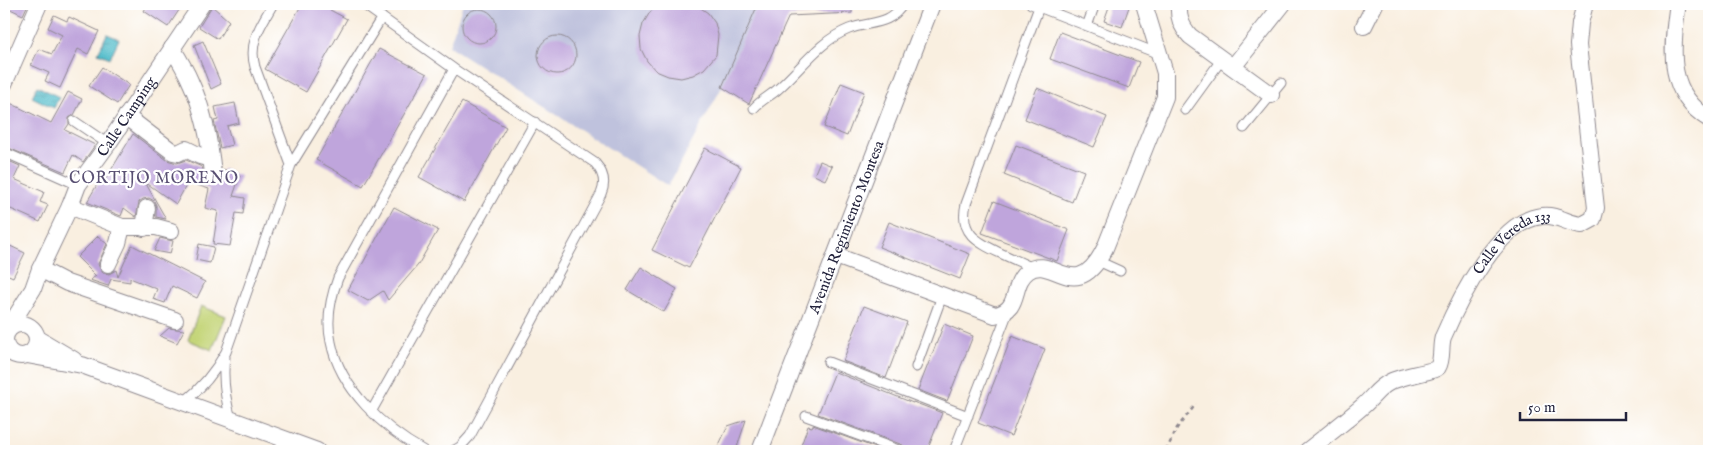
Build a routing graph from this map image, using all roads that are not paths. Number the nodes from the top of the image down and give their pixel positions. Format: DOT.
graph roads {
  1 [pos="40,4"];
  2 [pos="202,4"];
  3 [pos="273,4"];
  4 [pos="363,4"];
  5 [pos="902,4"];
  6 [pos="932,4"];
  7 [pos="1095,4"];
  8 [pos="1144,4"];
  9 [pos="1179,4"];
  10 [pos="1283,4"];
  11 [pos="1375,4"];
  12 [pos="1585,4"];
  13 [pos="1035,5"];
  14 [pos="1676,10"];
  15 [pos="382,16"];
  16 [pos="1087,26"];
  17 [pos="1364,26"];
  18 [pos="172,48"];
  19 [pos="1159,54"];
  20 [pos="1228,63"];
  21 [pos="454,69"];
  22 [pos="4,84"];
  23 [pos="1276,89"];
  24 [pos="754,108"];
  25 [pos="1185,110"];
  26 [pos="126,116"];
  27 [pos="1709,120"];
  28 [pos="74,121"];
  29 [pos="535,122"];
  30 [pos="1244,128"];
  31 [pos="108,144"];
  32 [pos="4,152"];
  33 [pos="291,165"];
  34 [pos="78,185"];
  35 [pos="70,206"];
  36 [pos="147,208"];
  37 [pos="122,227"];
  38 [pos="144,228"];
  39 [pos="171,231"];
  40 [pos="836,256"];
  41 [pos="1098,261"];
  42 [pos="108,264"];
  43 [pos="1033,268"];
  44 [pos="40,270"];
  45 [pos="1120,271"];
  46 [pos="33,289"];
  47 [pos="942,296"];
  48 [pos="1009,309"];
  49 [pos="174,320"];
  50 [pos="6,332"];
  51 [pos="34,333"];
  52 [pos="226,352"];
  53 [pos="7,354"];
  54 [pos="27,355"];
  55 [pos="828,362"];
  56 [pos="82,365"];
  57 [pos="916,367"];
  58 [pos="184,402"];
  59 [pos="371,412"];
  60 [pos="806,416"];
  61 [pos="968,416"];
  62 [pos="231,419"];
  63 [pos="317,451"];
  64 [pos="424,451"];
  65 [pos="453,451"];
  66 [pos="760,451"];
  67 [pos="901,451"];
  68 [pos="954,451"];
  69 [pos="1307,451"];
  1 -- 22 [label="street"];
  2 -- 18 [label="street, Calle Camping"];
  3 -- 33 [label="lane"];
  4 -- 15 [label="lane"];
  5 -- 24 [label="lane"];
  6 -- 40 [label="street, Avenida Regimiento Montesa"];
  7 -- 16 [label="lane"];
  8 -- 19 [label="street"];
  9 -- 20 [label="street"];
  10 -- 20 [label="street"];
  11 -- 17 [label="street"];
  12 -- 69 [label="street, Calle Vereda 133"];
  13 -- 16 [label="lane"];
  13 -- 43 [label="lane"];
  14 -- 27 [label="street"];
  15 -- 21 [label="lane"];
  15 -- 33 [label="lane"];
  16 -- 19 [label="lane"];
  18 -- 26 [label="street, Calle Camping"];
  18 -- 26 [label="street"];
  19 -- 41 [label="street"];
  20 -- 23 [label="street"];
  20 -- 25 [label="lane"];
  21 -- 29 [label="lane"];
  21 -- 59 [label="lane"];
  23 -- 30 [label="lane"];
  26 -- 31 [label="street, Calle Camping"];
  28 -- 31 [label="lane"];
  29 -- 59 [label="lane"];
  29 -- 65 [label="lane"];
  31 -- 34 [label="street, Calle Camping"];
  32 -- 34 [label="lane"];
  33 -- 52 [label="lane"];
  34 -- 35 [label="street, Calle Camping"];
  35 -- 37 [label="street"];
  35 -- 44 [label="street, Calle Camping"];
  36 -- 38 [label="street"];
  37 -- 38 [label="street"];
  37 -- 42 [label="street"];
  38 -- 39 [label="street"];
  40 -- 47 [label="street"];
  40 -- 66 [label="street, Avenida Regimiento Montesa"];
  41 -- 43 [label="street"];
  41 -- 45 [label="lane"];
  43 -- 48 [label="street"];
  44 -- 46 [label="street, Calle Camping"];
  44 -- 49 [label="street"];
  46 -- 50 [label="street, Calle Camping"];
  46 -- 51 [label="street, Calle Camping"];
  47 -- 48 [label="street"];
  47 -- 57 [label="lane"];
  48 -- 61 [label="lane"];
  50 -- 51 [label="street"];
  50 -- 53 [label="street"];
  51 -- 54 [label="street"];
  51 -- 56 [label="street"];
  52 -- 58 [label="lane"];
  52 -- 62 [label="lane"];
  53 -- 54 [label="street"];
  54 -- 56 [label="street"];
  55 -- 61 [label="lane"];
  56 -- 58 [label="street"];
  58 -- 62 [label="street"];
  59 -- 64 [label="lane"];
  60 -- 67 [label="lane"];
  61 -- 68 [label="lane"];
  62 -- 63 [label="street"];
}
